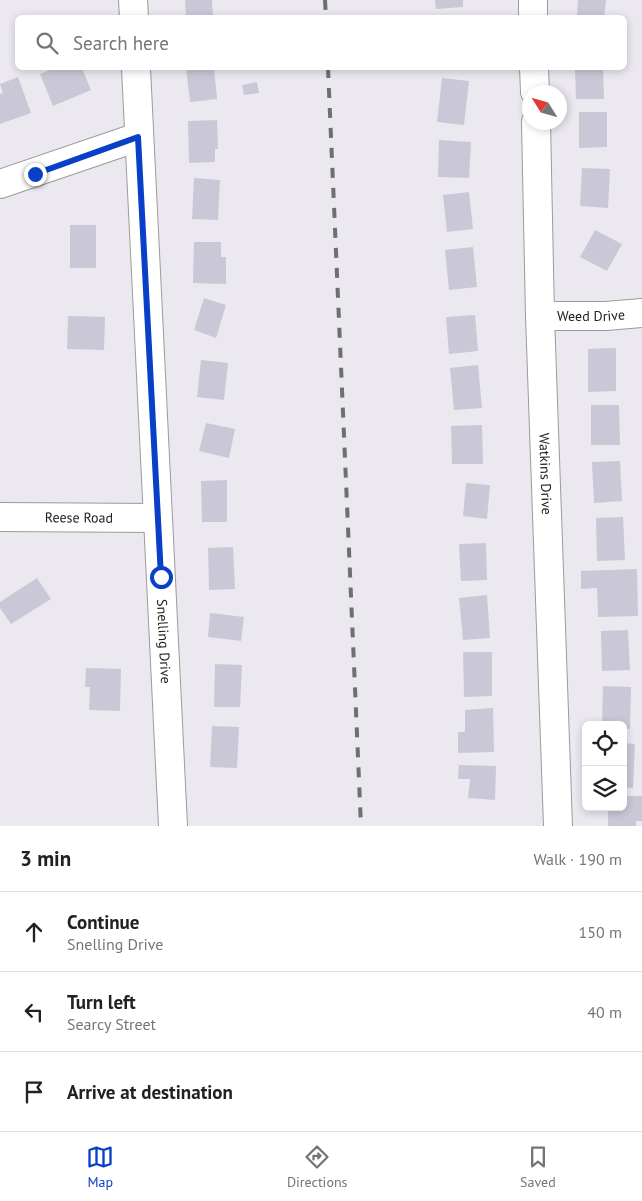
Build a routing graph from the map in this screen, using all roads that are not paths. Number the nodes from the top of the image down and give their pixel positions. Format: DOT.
graph roads {
  1 [pos="133,0"];
  2 [pos="533,0"];
  3 [pos="134,15"];
  4 [pos="533,15"];
  5 [pos="136,70"];
  6 [pos="534,70"];
  7 [pos="535,85"];
  8 [pos="536,130"];
  9 [pos="138,137"];
  10 [pos="0,184"];
  11 [pos="642,313"];
  12 [pos="540,316"];
  13 [pos="0,517"];
  14 [pos="157,518"];
  15 [pos="172,826"];
  16 [pos="558,826"];
  1 -- 3 [label="street"];
  2 -- 4 [label="street"];
  5 -- 9 [label="street, Snelling Drive"];
  6 -- 7 [label="street"];
  8 -- 12 [label="street, Watkins Drive"];
  9 -- 10 [label="street"];
  9 -- 14 [label="street, Snelling Drive"];
  11 -- 12 [label="street, Weed Drive"];
  12 -- 16 [label="street, Watkins Drive"];
  13 -- 14 [label="street, Reese Road"];
  14 -- 15 [label="street, Snelling Drive"];
}
